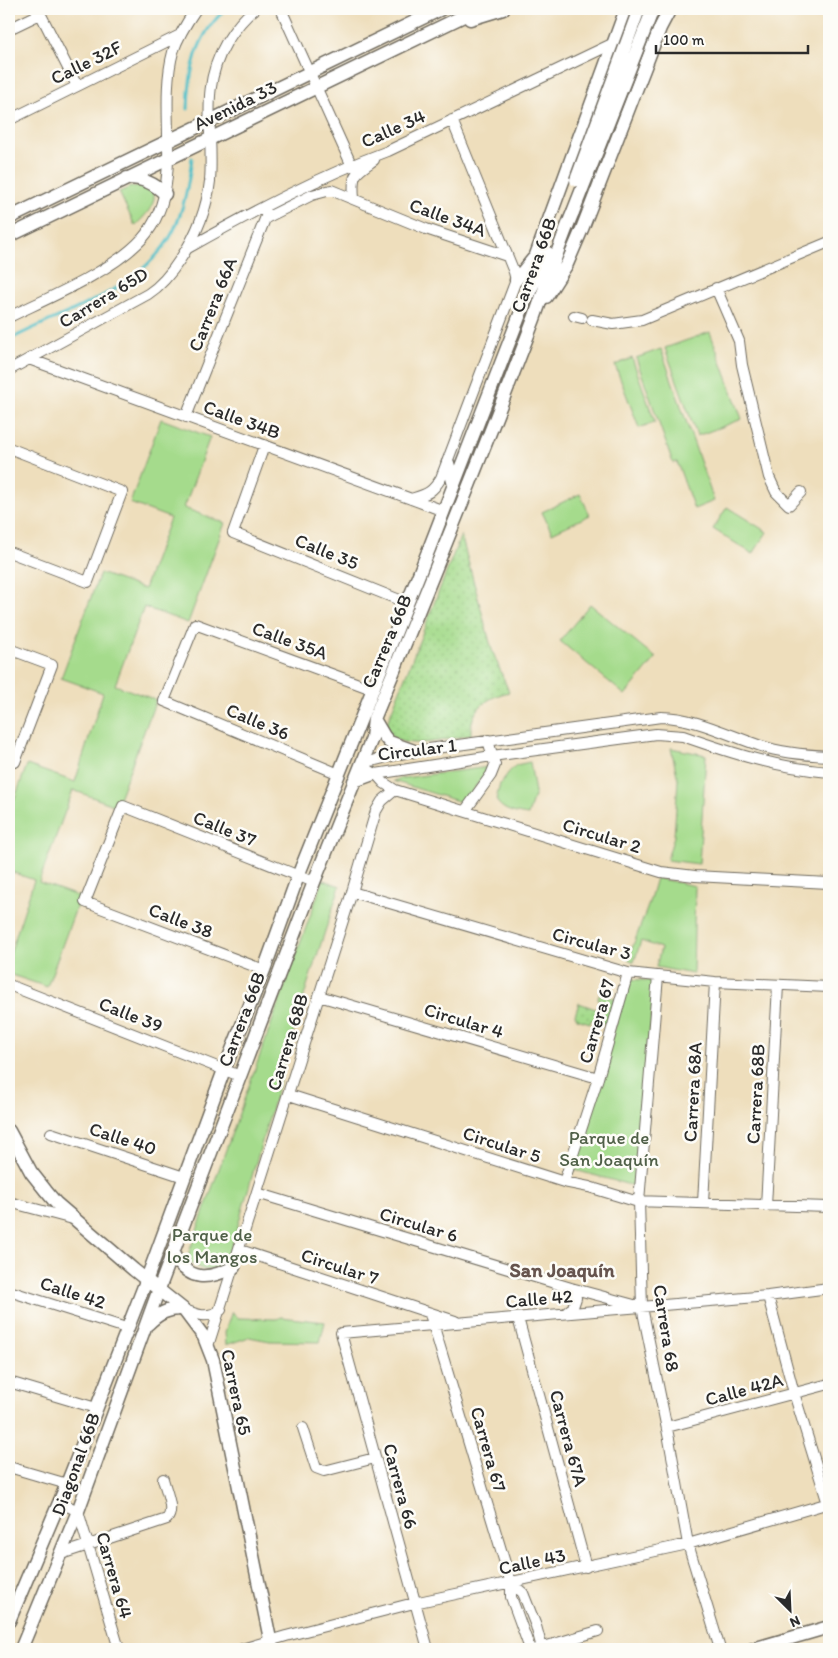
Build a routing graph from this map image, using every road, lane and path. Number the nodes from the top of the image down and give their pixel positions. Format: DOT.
graph roads {
  1 [pos="196,9"];
  2 [pos="255,9"];
  3 [pos="281,9"];
  4 [pos="436,9"];
  5 [pos="441,9"];
  6 [pos="478,9"];
  7 [pos="503,9"];
  8 [pos="626,9"];
  9 [pos="639,9"];
  10 [pos="653,9"];
  11 [pos="670,9"];
  12 [pos="39,11"];
  13 [pos="422,18"];
  14 [pos="622,21"];
  15 [pos="660,28"];
  16 [pos="9,29"];
  17 [pos="432,32"];
  18 [pos="180,35"];
  19 [pos="614,43"];
  20 [pos="310,72"];
  21 [pos="602,76"];
  22 [pos="77,86"];
  23 [pos="316,87"];
  24 [pos="635,93"];
  25 [pos="9,120"];
  26 [pos="452,120"];
  27 [pos="209,121"];
  28 [pos="210,138"];
  29 [pos="168,141"];
  30 [pos="388,151"];
  31 [pos="167,159"];
  32 [pos="351,164"];
  33 [pos="127,178"];
  34 [pos="165,194"];
  35 [pos="354,199"];
  36 [pos="272,204"];
  37 [pos="569,212"];
  38 [pos="9,218"];
  39 [pos="266,218"];
  40 [pos="9,236"];
  41 [pos="829,242"];
  42 [pos="188,248"];
  43 [pos="536,255"];
  44 [pos="507,256"];
  45 [pos="516,280"];
  46 [pos="716,288"];
  47 [pos="524,304"];
  48 [pos="534,316"];
  49 [pos="9,317"];
  50 [pos="582,318"];
  51 [pos="28,359"];
  52 [pos="9,370"];
  53 [pos="186,417"];
  54 [pos="264,446"];
  55 [pos="9,448"];
  56 [pos="448,463"];
  57 [pos="454,485"];
  58 [pos="801,492"];
  59 [pos="411,499"];
  60 [pos="444,511"];
  61 [pos="9,552"];
  62 [pos="407,602"];
  63 [pos="9,649"];
  64 [pos="372,689"];
  65 [pos="164,701"];
  66 [pos="374,719"];
  67 [pos="354,734"];
  68 [pos="488,740"];
  69 [pos="414,751"];
  70 [pos="492,756"];
  71 [pos="829,756"];
  72 [pos="12,761"];
  73 [pos="362,763"];
  74 [pos="829,772"];
  75 [pos="338,774"];
  76 [pos="374,774"];
  77 [pos="354,781"];
  78 [pos="395,790"];
  79 [pos="465,811"];
  80 [pos="298,876"];
  81 [pos="314,882"];
  82 [pos="829,882"];
  83 [pos="352,892"];
  84 [pos="85,902"];
  85 [pos="264,970"];
  86 [pos="628,973"];
  87 [pos="658,976"];
  88 [pos="715,982"];
  89 [pos="778,985"];
  90 [pos="9,986"];
  91 [pos="829,987"];
  92 [pos="319,996"];
  93 [pos="224,1070"];
  94 [pos="240,1076"];
  95 [pos="598,1078"];
  96 [pos="289,1095"];
  97 [pos="9,1132"];
  98 [pos="51,1133"];
  99 [pos="184,1178"];
  100 [pos="564,1182"];
  101 [pos="257,1194"];
  102 [pos="639,1201"];
  103 [pos="9,1202"];
  104 [pos="703,1203"];
  105 [pos="766,1206"];
  106 [pos="829,1208"];
  107 [pos="77,1220"];
  108 [pos="240,1250"];
  109 [pos="173,1254"];
  110 [pos="234,1267"];
  111 [pos="146,1279"];
  112 [pos="571,1288"];
  113 [pos="829,1288"];
  114 [pos="159,1289"];
  115 [pos="9,1291"];
  116 [pos="768,1296"];
  117 [pos="642,1307"];
  118 [pos="183,1309"];
  119 [pos="221,1310"];
  120 [pos="566,1313"];
  121 [pos="430,1314"];
  122 [pos="518,1318"];
  123 [pos="460,1323"];
  124 [pos="434,1325"];
  125 [pos="146,1326"];
  126 [pos="126,1328"];
  127 [pos="341,1333"];
  128 [pos="208,1346"];
  129 [pos="9,1382"];
  130 [pos="829,1384"];
  131 [pos="794,1393"];
  132 [pos="96,1408"];
  133 [pos="667,1427"];
  134 [pos="303,1428"];
  135 [pos="375,1458"];
  136 [pos="9,1467"];
  137 [pos="163,1479"];
  138 [pos="67,1484"];
  139 [pos="59,1502"];
  140 [pos="829,1504"];
  141 [pos="78,1511"];
  142 [pos="89,1544"];
  143 [pos="688,1544"];
  144 [pos="77,1549"];
  145 [pos="61,1554"];
  146 [pos="92,1558"];
  147 [pos="586,1567"];
  148 [pos="511,1583"];
  149 [pos="414,1603"];
  150 [pos="12,1606"];
  151 [pos="9,1621"];
  152 [pos="829,1627"];
  153 [pos="598,1631"];
  154 [pos="271,1645"];
  155 [pos="540,1648"];
  156 [pos="21,1649"];
  157 [pos="119,1649"];
  158 [pos="242,1649"];
  159 [pos="428,1649"];
  160 [pos="530,1649"];
  161 [pos="720,1649"];
  162 [pos="753,1649"];
  1 -- 18 [label="street, Carrera 65D"];
  2 -- 27 [label="street, Carrera 65D"];
  3 -- 20 [label="street"];
  4 -- 13 [label="main road"];
  5 -- 13 [label="main road, Avenida 33"];
  6 -- 17 [label="main road, Avenida 33"];
  7 -- 17 [label="main road"];
  8 -- 14 [label="main road"];
  9 -- 37 [label="main road, Carrera 66B, bridge"];
  10 -- 37 [label="main road, Carrera 66B, bridge"];
  11 -- 15 [label="main road"];
  12 -- 16 [label="street"];
  12 -- 22 [label="street"];
  13 -- 20 [label="main road, Avenida 33"];
  14 -- 15 [label="main road"];
  14 -- 19 [label="main road"];
  15 -- 24 [label="main road"];
  17 -- 23 [label="main road, Avenida 33"];
  18 -- 22 [label="street, Calle 32F"];
  18 -- 29 [label="street, Carrera 65D"];
  19 -- 21 [label="main road"];
  19 -- 26 [label="street, Calle 34"];
  20 -- 23 [label="street"];
  20 -- 27 [label="main road, Avenida 33"];
  21 -- 24 [label="main road"];
  21 -- 43 [label="main road"];
  22 -- 25 [label="street, Calle 32F"];
  23 -- 28 [label="main road, Avenida 33"];
  23 -- 32 [label="street"];
  24 -- 48 [label="main road"];
  26 -- 30 [label="street, Calle 34"];
  26 -- 44 [label="street"];
  27 -- 28 [label="street, Carrera 65D"];
  27 -- 29 [label="main road, Avenida 33"];
  28 -- 31 [label="main road, Avenida 33"];
  28 -- 42 [label="street, Carrera 65D"];
  29 -- 31 [label="street, Carrera 65D"];
  29 -- 38 [label="main road, Avenida 33"];
  30 -- 32 [label="street, Calle 34"];
  30 -- 35 [label="street"];
  31 -- 33 [label="main road, Avenida 33"];
  31 -- 34 [label="street, Carrera 65D"];
  32 -- 36 [label="street, Calle 34"];
  33 -- 34 [label="main road"];
  33 -- 40 [label="main road, Avenida 33"];
  34 -- 49 [label="street, Carrera 65D"];
  35 -- 39 [label="street, Calle 34A"];
  35 -- 44 [label="street, Calle 34A"];
  36 -- 39 [label="street, Carrera 66A"];
  36 -- 42 [label="street, Calle 34"];
  37 -- 47 [label="main road, Carrera 66B"];
  37 -- 48 [label="main road, Carrera 66B"];
  39 -- 53 [label="street, Carrera 66A"];
  41 -- 46 [label="street"];
  42 -- 51 [label="street, Carrera 65D"];
  43 -- 45 [label="main road"];
  43 -- 47 [label="main road"];
  44 -- 45 [label="street"];
  45 -- 56 [label="street, Carrera 66B"];
  46 -- 50 [label="street"];
  46 -- 58 [label="street"];
  47 -- 57 [label="main road, Carrera 66B"];
  48 -- 66 [label="main road, Carrera 66B"];
  51 -- 52 [label="street, Carrera 65D"];
  51 -- 53 [label="street, Calle 34B"];
  53 -- 54 [label="street, Calle 34B"];
  54 -- 59 [label="street, Calle 34B"];
  54 -- 62 [label="street, Calle 35"];
  55 -- 61 [label="street"];
  56 -- 57 [label="main road"];
  56 -- 59 [label="street, Carrera 66B"];
  57 -- 60 [label="main road, Carrera 66B"];
  59 -- 60 [label="street, Calle 34B"];
  60 -- 62 [label="main road, Carrera 66B"];
  62 -- 64 [label="main road, Carrera 66B"];
  63 -- 72 [label="street"];
  64 -- 65 [label="street, Calle 35A"];
  64 -- 67 [label="main road, Carrera 66B"];
  65 -- 75 [label="street, Calle 36"];
  66 -- 69 [label="main road"];
  66 -- 73 [label="main road, Carrera 66B"];
  67 -- 73 [label="main road"];
  67 -- 75 [label="main road, Carrera 66B"];
  68 -- 69 [label="street, Circular 1"];
  68 -- 70 [label="street"];
  68 -- 71 [label="street, Circular 1"];
  69 -- 73 [label="street, Circular 1"];
  70 -- 74 [label="street, Circular 1"];
  70 -- 76 [label="street, Circular 1"];
  70 -- 79 [label="street"];
  73 -- 75 [label="main road"];
  73 -- 76 [label="street, Circular 1"];
  73 -- 77 [label="main road, Carrera 66B"];
  75 -- 80 [label="main road, Carrera 66B"];
  76 -- 77 [label="main road"];
  76 -- 78 [label="street, Circular 2"];
  77 -- 81 [label="main road, Carrera 66B"];
  78 -- 79 [label="street, Circular 2"];
  78 -- 83 [label="street, Carrera 68B"];
  79 -- 82 [label="street, Circular 2"];
  80 -- 81 [label="street, Calle 37"];
  80 -- 84 [label="street, Calle 37"];
  80 -- 85 [label="main road, Carrera 66B"];
  81 -- 94 [label="main road, Carrera 66B"];
  83 -- 86 [label="street, Circular 3"];
  83 -- 92 [label="street, Carrera 68B"];
  84 -- 85 [label="street, Calle 38"];
  85 -- 93 [label="main road, Carrera 66B"];
  86 -- 87 [label="street, Circular 3"];
  86 -- 95 [label="street, Carrera 67"];
  87 -- 88 [label="street, Circular 3"];
  87 -- 102 [label="street, Carrera 68"];
  88 -- 89 [label="street, Circular 3"];
  88 -- 104 [label="street, Carrera 68A"];
  89 -- 91 [label="street, Circular 3"];
  89 -- 105 [label="street, Carrera 68B"];
  90 -- 93 [label="street, Calle 39"];
  92 -- 95 [label="street, Circular 4"];
  92 -- 96 [label="street, Carrera 68B"];
  93 -- 94 [label="street, Calle 39"];
  93 -- 99 [label="main road, Carrera 66B"];
  94 -- 109 [label="main road, Carrera 66B"];
  95 -- 100 [label="street, Carrera 67"];
  96 -- 100 [label="street, Circular 5"];
  96 -- 101 [label="street, Carrera 68B"];
  97 -- 107 [label="main road, Carrera 65"];
  98 -- 99 [label="street, Calle 40"];
  99 -- 111 [label="main road, Carrera 66B"];
  100 -- 102 [label="street, Circular 5"];
  101 -- 108 [label="street, Carrera 68B"];
  101 -- 112 [label="street, Circular 6"];
  102 -- 104 [label="street, Circular 5"];
  102 -- 117 [label="street, Carrera 68"];
  103 -- 107 [label="street"];
  104 -- 105 [label="street, Circular 5"];
  105 -- 106 [label="street, Circular 5"];
  107 -- 111 [label="main road, Carrera 65"];
  108 -- 110 [label="street, Carrera 68B"];
  108 -- 121 [label="street, Circular 7"];
  109 -- 110 [label="main road"];
  109 -- 114 [label="main road, Carrera 66B"];
  110 -- 119 [label="street, Carrera 68B"];
  111 -- 114 [label="main road, Carrera 65"];
  111 -- 126 [label="main road, Diagonal 66B"];
  112 -- 117 [label="street, Circular 6"];
  112 -- 120 [label="street"];
  113 -- 116 [label="street, Calle 42"];
  114 -- 118 [label="main road, Carrera 65"];
  114 -- 125 [label="main road, Diagonal 66B"];
  115 -- 126 [label="street, Calle 42"];
  116 -- 117 [label="street, Calle 42"];
  116 -- 131 [label="street"];
  117 -- 120 [label="street, Calle 42"];
  117 -- 133 [label="street, Carrera 68"];
  118 -- 119 [label="street"];
  118 -- 125 [label="main road"];
  118 -- 128 [label="main road, Carrera 65"];
  119 -- 128 [label="street, Carrera 68B"];
  120 -- 122 [label="street, Calle 42"];
  121 -- 123 [label="street, Circular 7"];
  121 -- 124 [label="street"];
  122 -- 123 [label="street, Calle 42"];
  122 -- 147 [label="street, Carrera 67A"];
  123 -- 124 [label="street, Calle 42"];
  124 -- 127 [label="street, Calle 42"];
  124 -- 148 [label="street, Carrera 67"];
  125 -- 141 [label="main road, Diagonal 66B"];
  126 -- 132 [label="main road, Diagonal 66B"];
  127 -- 135 [label="street, Carrera 66"];
  128 -- 154 [label="main road, Carrera 65"];
  129 -- 132 [label="street"];
  130 -- 131 [label="street, Calle 42A"];
  131 -- 133 [label="street, Calle 42A"];
  131 -- 140 [label="street"];
  132 -- 138 [label="main road, Diagonal 66B"];
  133 -- 143 [label="street, Carrera 68"];
  134 -- 135 [label="street"];
  135 -- 149 [label="street, Carrera 66"];
  136 -- 138 [label="street"];
  137 -- 142 [label="street"];
  138 -- 139 [label="main road, Diagonal 66B"];
  139 -- 141 [label="street"];
  139 -- 150 [label="main road, Diagonal 66B"];
  140 -- 143 [label="street, Calle 43"];
  141 -- 142 [label="street, Carrera 64"];
  141 -- 145 [label="main road, Diagonal 66B"];
  142 -- 144 [label="street"];
  142 -- 146 [label="street, Carrera 64"];
  143 -- 147 [label="street, Calle 43"];
  143 -- 161 [label="street, Carrera 68"];
  144 -- 145 [label="street"];
  144 -- 146 [label="street"];
  145 -- 156 [label="main road, Diagonal 66B"];
  146 -- 157 [label="street, Carrera 64"];
  147 -- 148 [label="street, Calle 43"];
  148 -- 149 [label="street, Calle 43"];
  148 -- 155 [label="street, Carrera 67"];
  148 -- 160 [label="street, Carrera 67"];
  149 -- 154 [label="street, Calle 43"];
  149 -- 159 [label="street, Carrera 66"];
  150 -- 151 [label="main road, Diagonal 66B"];
  152 -- 162 [label="main road"];
  153 -- 155 [label="street"];
  154 -- 158 [label="street, Calle 43"];
}
